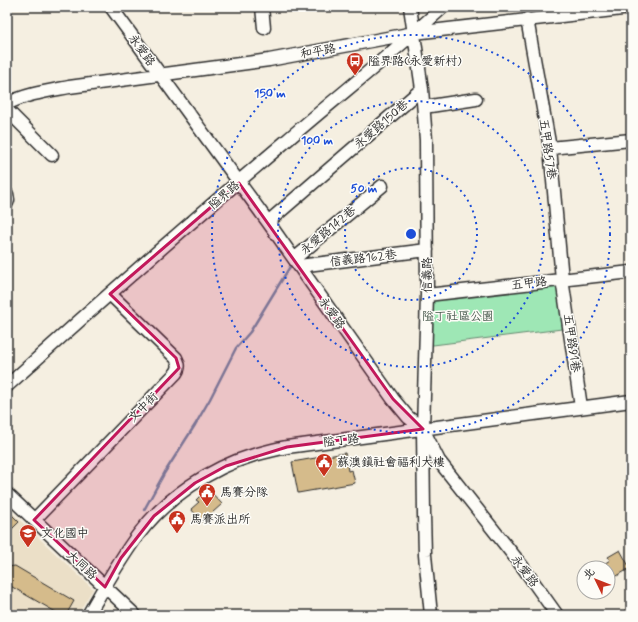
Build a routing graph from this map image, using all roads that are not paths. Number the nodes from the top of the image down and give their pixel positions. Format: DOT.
graph roads {
  1 [pos="111,7"];
  2 [pos="262,7"];
  3 [pos="410,7"];
  4 [pos="443,7"];
  5 [pos="631,8"];
  6 [pos="527,19"];
  7 [pos="264,28"];
  8 [pos="414,33"];
  9 [pos="160,75"];
  10 [pos="422,89"];
  11 [pos="476,99"];
  12 [pos="7,104"];
  13 [pos="424,107"];
  14 [pos="7,110"];
  15 [pos="631,140"];
  16 [pos="550,148"];
  17 [pos="52,155"];
  18 [pos="239,183"];
  19 [pos="382,186"];
  20 [pos="7,194"];
  21 [pos="7,203"];
  22 [pos="268,222"];
  23 [pos="427,250"];
  24 [pos="296,263"];
  25 [pos="631,272"];
  26 [pos="562,279"];
  27 [pos="110,294"];
  28 [pos="426,295"];
  29 [pos="7,386"];
  30 [pos="631,401"];
  31 [pos="581,407"];
  32 [pos="423,429"];
  33 [pos="7,494"];
  34 [pos="34,520"];
  35 [pos="105,587"];
  36 [pos="88,615"];
  37 [pos="135,615"];
  38 [pos="431,615"];
  39 [pos="557,615"];
  1 -- 9 [label="street, 永愛路"];
  2 -- 7 [label="street"];
  3 -- 8 [label="street, 信義路"];
  4 -- 8 [label="street, 隘界路"];
  5 -- 6 [label="street, 和平路"];
  6 -- 8 [label="street, 和平路"];
  6 -- 16 [label="street, 五甲路57巷"];
  8 -- 9 [label="street, 和平路"];
  8 -- 10 [label="street, 信義路"];
  8 -- 18 [label="street, 隘界路"];
  9 -- 12 [label="street, 和平路"];
  9 -- 18 [label="street, 永愛路"];
  10 -- 13 [label="street, 信義路"];
  10 -- 22 [label="street, 永愛路150巷"];
  11 -- 13 [label="street"];
  13 -- 23 [label="street, 信義路"];
  14 -- 17 [label="street"];
  15 -- 16 [label="street"];
  16 -- 26 [label="street, 五甲路57巷"];
  18 -- 22 [label="street, 永愛路"];
  18 -- 27 [label="street, 隘界路"];
  19 -- 24 [label="street, 永愛路142巷"];
  20 -- 21 [label="street"];
  22 -- 24 [label="street, 永愛路"];
  23 -- 24 [label="street, 信義路162巷"];
  23 -- 28 [label="street, 信義路"];
  24 -- 32 [label="street, 永愛路"];
  25 -- 26 [label="street, 五甲路"];
  26 -- 28 [label="street, 五甲路"];
  26 -- 31 [label="street, 五甲路91巷"];
  27 -- 29 [label="street, 隘界路"];
  27 -- 34 [label="street, 文中街"];
  28 -- 32 [label="street, 信義路"];
  30 -- 31 [label="street, 隘丁路"];
  31 -- 32 [label="street, 隘丁路"];
  32 -- 35 [label="street, 隘丁路"];
  32 -- 38 [label="street, 信義路"];
  32 -- 39 [label="street, 永愛路"];
  33 -- 34 [label="street, 大同路"];
  34 -- 35 [label="street, 大同路"];
  35 -- 36 [label="street, 隘丁路"];
  35 -- 37 [label="street, 大同路"];
}
